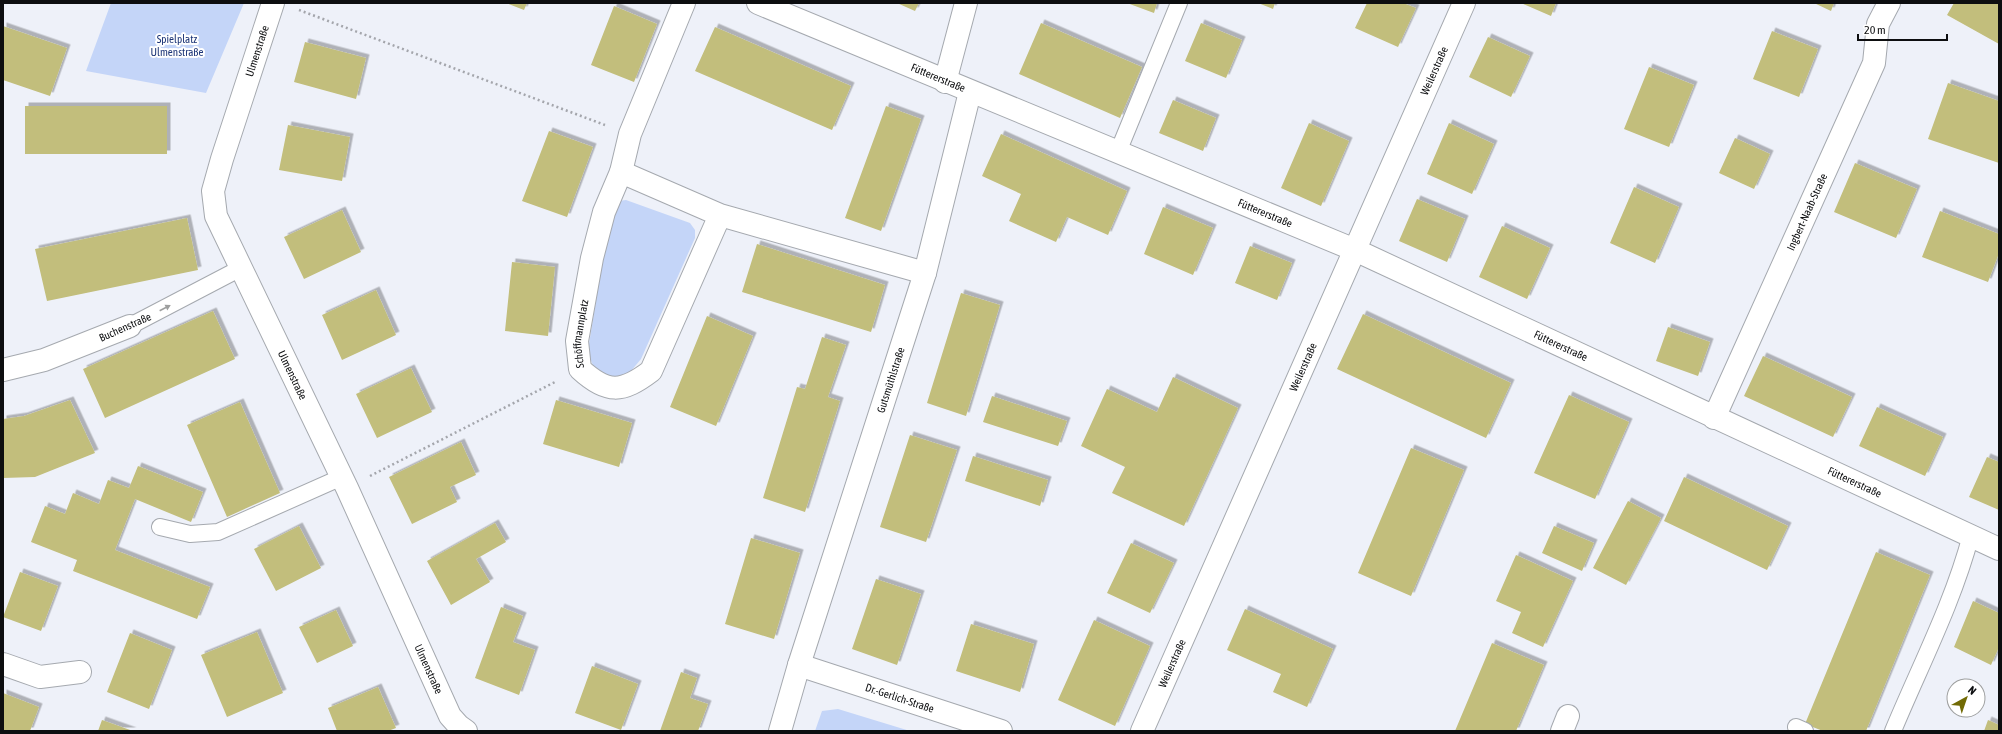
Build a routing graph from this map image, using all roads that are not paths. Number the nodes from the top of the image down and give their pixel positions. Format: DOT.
graph roads {
  1 [pos="273,3"];
  2 [pos="684,3"];
  3 [pos="758,3"];
  4 [pos="966,3"];
  5 [pos="1179,3"];
  6 [pos="1464,3"];
  7 [pos="1889,3"];
  8 [pos="945,82"];
  9 [pos="970,92"];
  10 [pos="1118,152"];
  11 [pos="621,172"];
  12 [pos="720,215"];
  13 [pos="1355,250"];
  14 [pos="241,268"];
  15 [pos="925,273"];
  16 [pos="130,326"];
  17 [pos="3,370"];
  18 [pos="1714,418"];
  19 [pos="344,482"];
  20 [pos="160,527"];
  21 [pos="1971,535"];
  22 [pos="1999,549"];
  23 [pos="3,664"];
  24 [pos="798,665"];
  25 [pos="80,672"];
  26 [pos="466,731"];
  27 [pos="780,731"];
  28 [pos="1001,731"];
  29 [pos="1142,731"];
  30 [pos="1893,731"];
  1 -- 14 [label="street, Ulmenstraße"];
  2 -- 11 [label="street, Schöffmannplatz"];
  3 -- 8 [label="street, Füttererstraße"];
  4 -- 8 [label="street"];
  5 -- 10 [label="lane"];
  6 -- 13 [label="street, Weilerstraße"];
  7 -- 18 [label="street, Ingbert-Naab-Straße"];
  8 -- 9 [label="street, Füttererstraße"];
  9 -- 10 [label="street, Füttererstraße"];
  9 -- 15 [label="street, Gutsmüthlstraße"];
  10 -- 13 [label="street, Füttererstraße"];
  11 -- 12 [label="street"];
  11 -- 12 [label="street, Schöffmannplatz"];
  12 -- 15 [label="street"];
  13 -- 18 [label="street, Füttererstraße"];
  13 -- 29 [label="street, Weilerstraße"];
  16 -- 14 [label="lane, Buchenstraße, one-way"];
  14 -- 19 [label="street, Ulmenstraße"];
  15 -- 24 [label="street, Gutsmüthlstraße"];
  16 -- 17 [label="street, Buchenstraße"];
  18 -- 21 [label="street, Füttererstraße"];
  19 -- 20 [label="lane"];
  19 -- 26 [label="street, Ulmenstraße"];
  21 -- 22 [label="street, Füttererstraße"];
  21 -- 30 [label="lane"];
  23 -- 25 [label="street"];
  24 -- 27 [label="street, Gutsmüthlstraße"];
  24 -- 28 [label="street, Dr.-Gerlich-Straße"];
}
